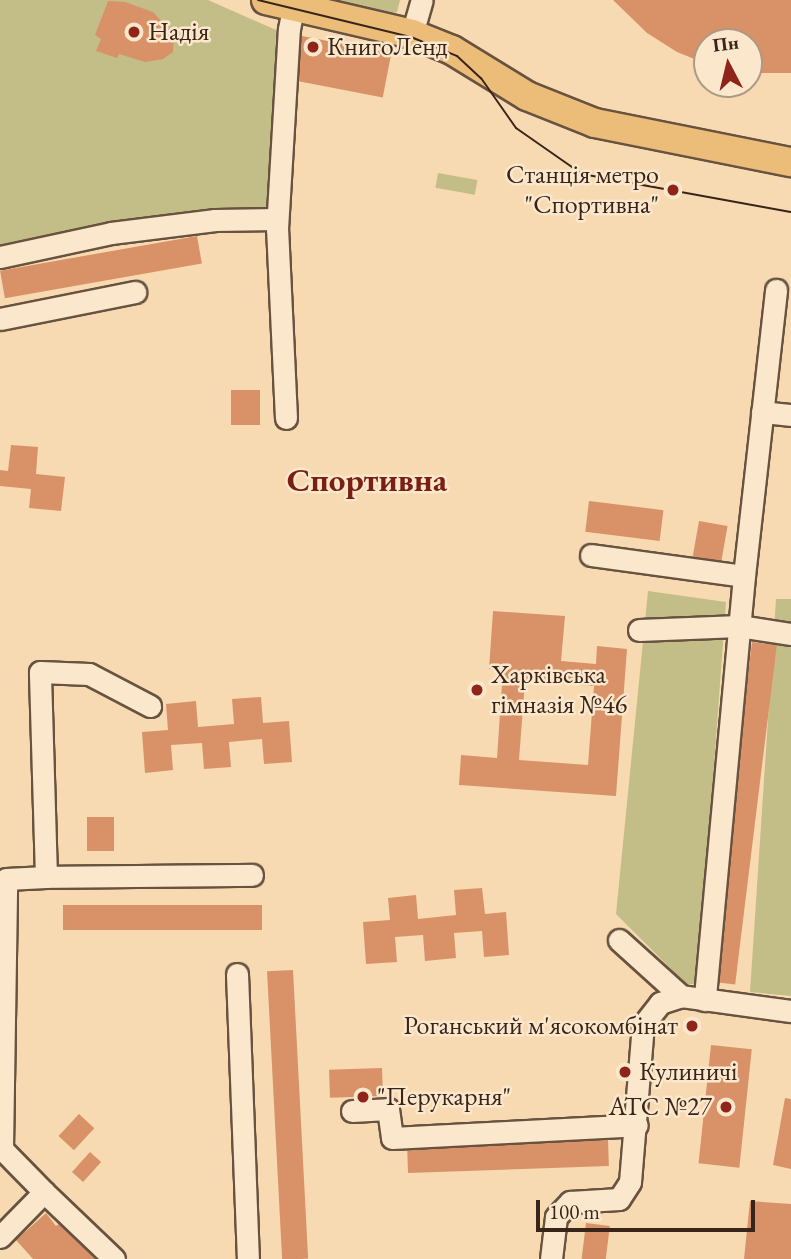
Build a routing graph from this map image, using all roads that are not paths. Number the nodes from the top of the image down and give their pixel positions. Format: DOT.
graph roads {
  1 [pos="422,0"];
  2 [pos="278,3"];
  3 [pos="412,34"];
  4 [pos="791,162"];
  5 [pos="277,219"];
  6 [pos="0,257"];
  7 [pos="776,290"];
  8 [pos="135,292"];
  9 [pos="0,319"];
  10 [pos="762,411"];
  11 [pos="791,415"];
  12 [pos="286,418"];
  13 [pos="591,555"];
  14 [pos="744,576"];
  15 [pos="739,626"];
  16 [pos="639,629"];
  17 [pos="791,635"];
  18 [pos="150,706"];
  19 [pos="252,875"];
  20 [pos="46,877"];
  21 [pos="619,940"];
  22 [pos="237,974"];
  23 [pos="681,996"];
  24 [pos="705,1000"];
  25 [pos="791,1011"];
  26 [pos="352,1111"];
  27 [pos="637,1125"];
  28 [pos="1,1148"];
  29 [pos="44,1192"];
  30 [pos="0,1237"];
  31 [pos="114,1259"];
  32 [pos="248,1259"];
  33 [pos="551,1259"];
  1 -- 3 [label="street"];
  2 -- 3 [label="main road"];
  2 -- 5 [label="street"];
  3 -- 4 [label="main road"];
  5 -- 6 [label="street"];
  5 -- 12 [label="street"];
  7 -- 10 [label="street"];
  8 -- 9 [label="street"];
  10 -- 11 [label="street"];
  10 -- 14 [label="street"];
  13 -- 14 [label="street"];
  14 -- 15 [label="street"];
  15 -- 16 [label="street"];
  15 -- 17 [label="street"];
  15 -- 24 [label="street"];
  18 -- 20 [label="street"];
  19 -- 20 [label="street"];
  20 -- 28 [label="street"];
  21 -- 23 [label="street"];
  22 -- 32 [label="street"];
  23 -- 24 [label="street"];
  23 -- 27 [label="street"];
  24 -- 25 [label="street"];
  26 -- 27 [label="street"];
  27 -- 33 [label="street"];
  28 -- 29 [label="street"];
  29 -- 30 [label="street"];
  29 -- 31 [label="street"];
}
